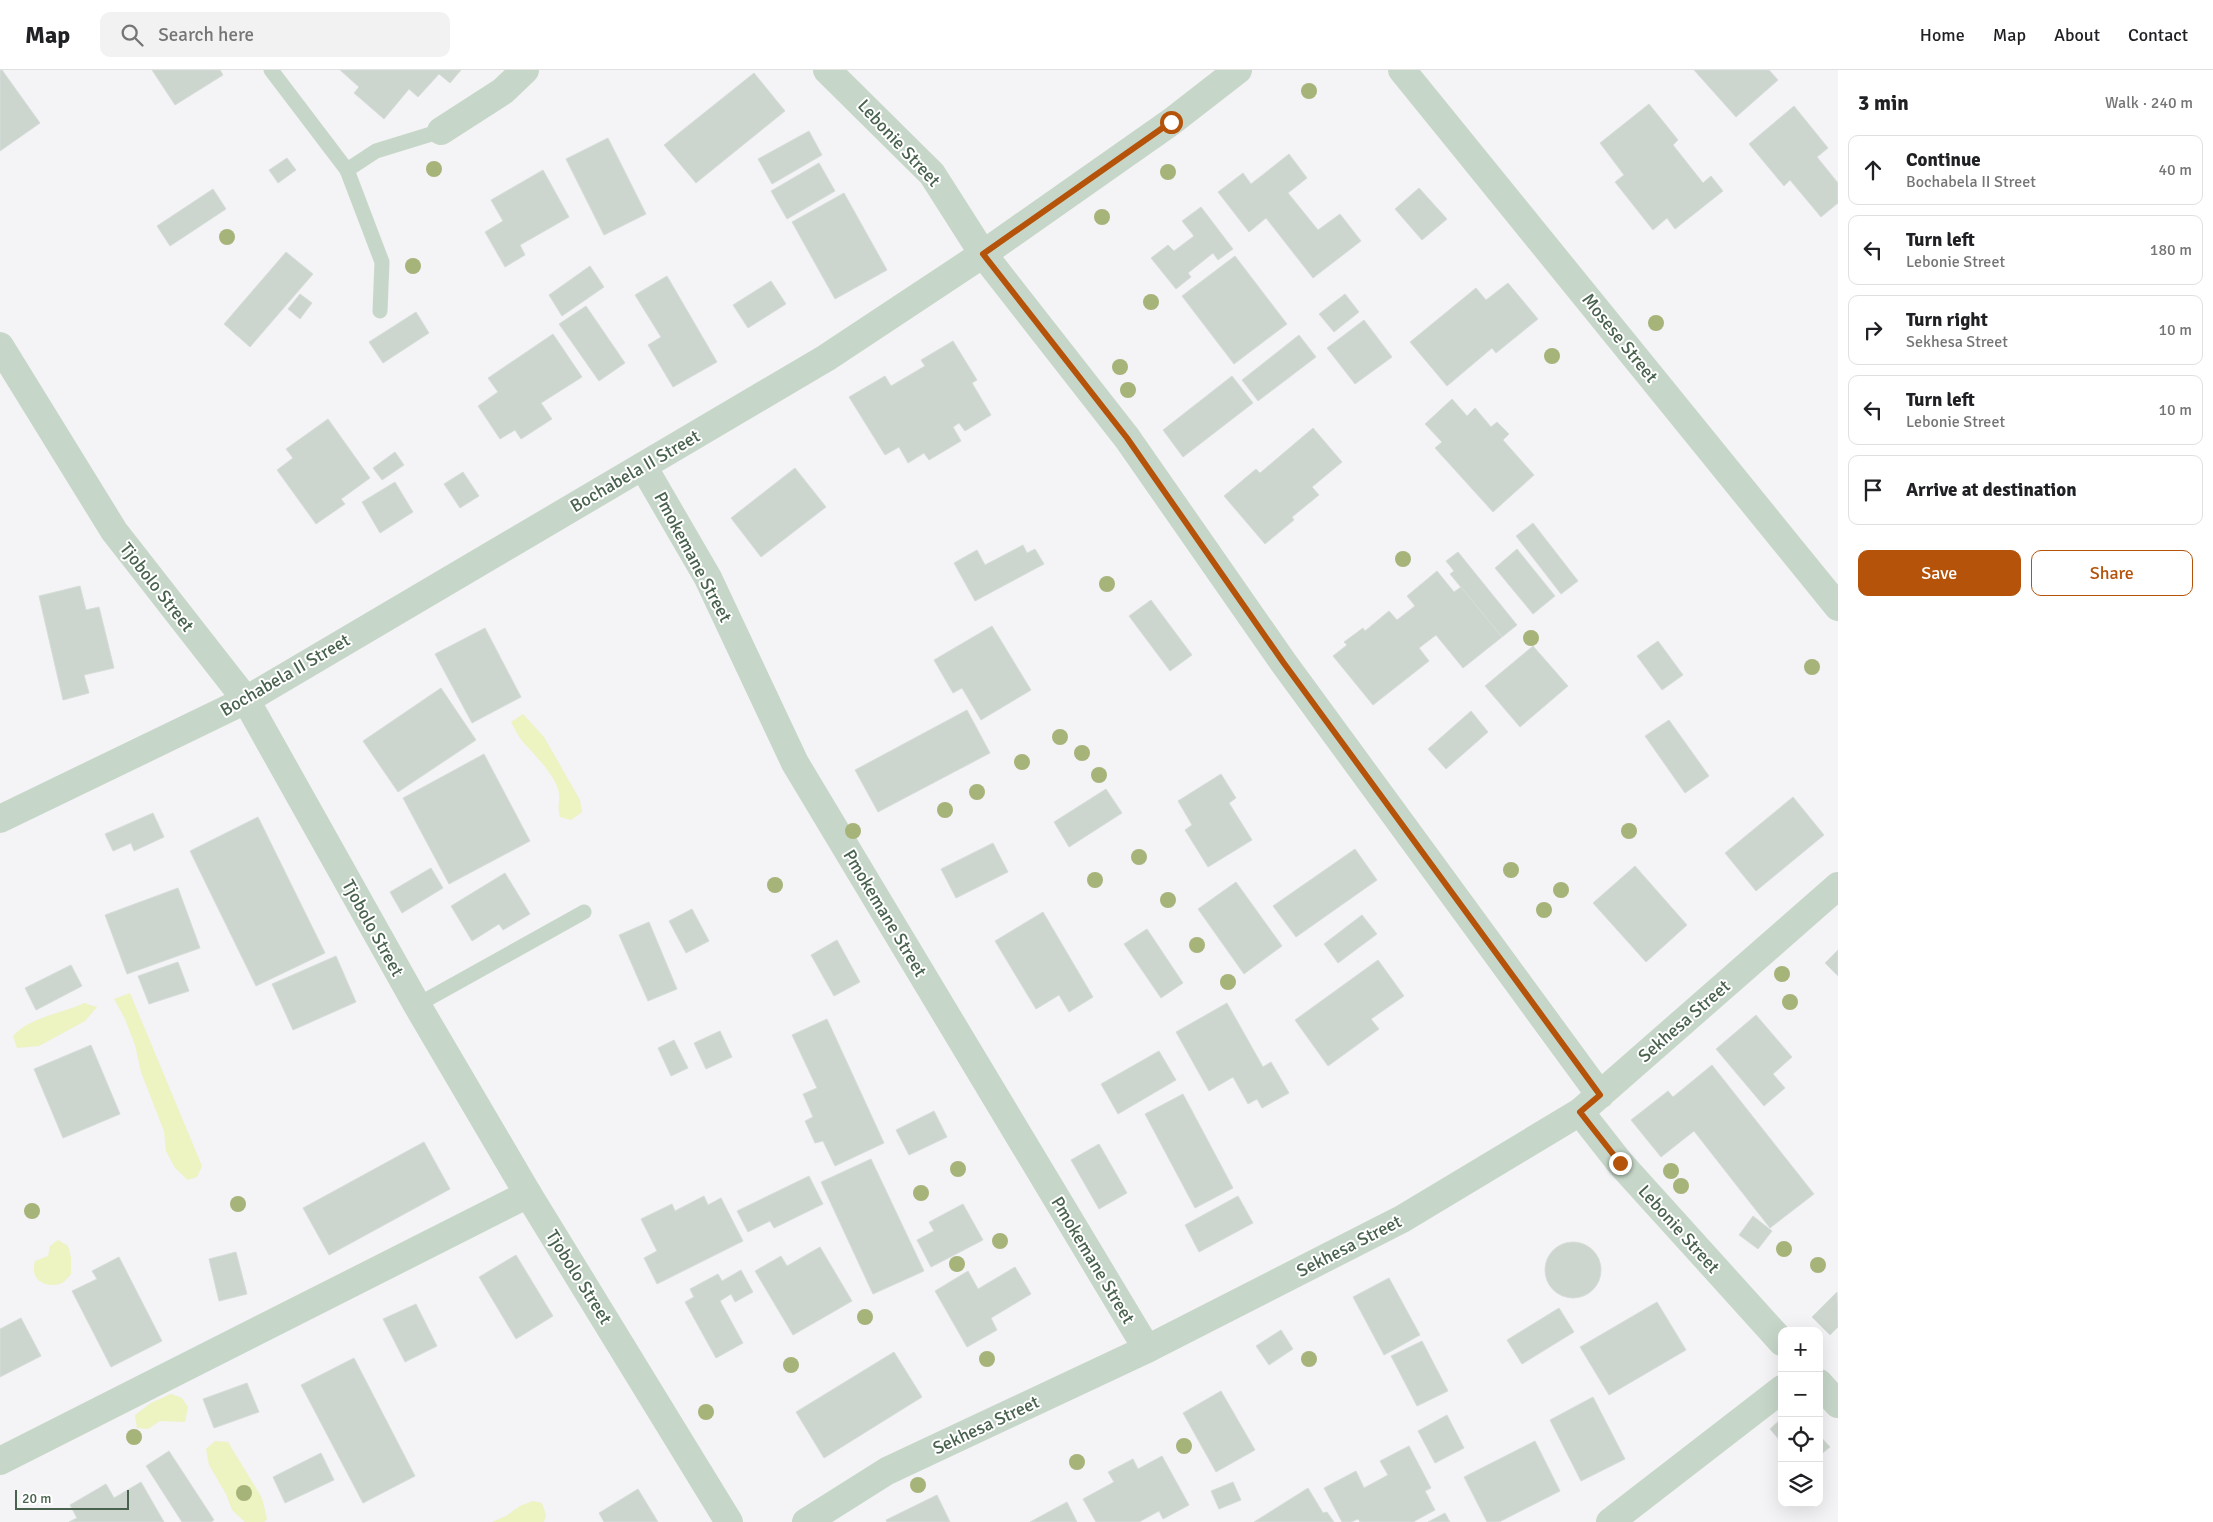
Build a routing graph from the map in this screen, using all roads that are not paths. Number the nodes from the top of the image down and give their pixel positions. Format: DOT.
graph roads {
  1 [pos="271,70"];
  2 [pos="525,70"];
  3 [pos="828,70"];
  4 [pos="1238,70"];
  5 [pos="1402,70"];
  6 [pos="441,131"];
  7 [pos="347,170"];
  8 [pos="983,254"];
  9 [pos="380,312"];
  10 [pos="0,346"];
  11 [pos="643,466"];
  12 [pos="1838,607"];
  13 [pos="246,700"];
  14 [pos="0,820"];
  15 [pos="1838,886"];
  16 [pos="584,912"];
  17 [pos="417,1005"];
  18 [pos="1600,1095"];
  19 [pos="1580,1112"];
  20 [pos="528,1194"];
  21 [pos="1778,1338"];
  22 [pos="1147,1349"];
  23 [pos="1823,1387"];
  24 [pos="1778,1392"];
  25 [pos="1838,1404"];
  26 [pos="0,1461"];
  27 [pos="730,1522"];
  28 [pos="806,1522"];
  29 [pos="1610,1522"];
  1 -- 7 [label="lane"];
  2 -- 6 [label="street"];
  3 -- 8 [label="street, Lebonie Street"];
  4 -- 8 [label="street, Bochabela II Street"];
  5 -- 12 [label="street, Mosese Street"];
  6 -- 7 [label="lane"];
  7 -- 9 [label="lane"];
  8 -- 11 [label="street, Bochabela II Street"];
  8 -- 18 [label="street, Lebonie Street"];
  10 -- 13 [label="street, Tjobolo Street"];
  11 -- 13 [label="street, Bochabela II Street"];
  11 -- 22 [label="street, Pmokemane Street"];
  13 -- 14 [label="street, Bochabela II Street"];
  13 -- 17 [label="street, Tjobolo Street"];
  15 -- 18 [label="street, Sekhesa Street"];
  16 -- 17 [label="lane"];
  17 -- 20 [label="street, Tjobolo Street"];
  18 -- 19 [label="street, Sekhesa Street"];
  19 -- 21 [label="street, Lebonie Street"];
  19 -- 22 [label="street, Sekhesa Street"];
  20 -- 26 [label="street"];
  20 -- 27 [label="street, Tjobolo Street"];
  22 -- 28 [label="street, Sekhesa Street"];
  23 -- 25 [label="street"];
  24 -- 29 [label="street"];
}
